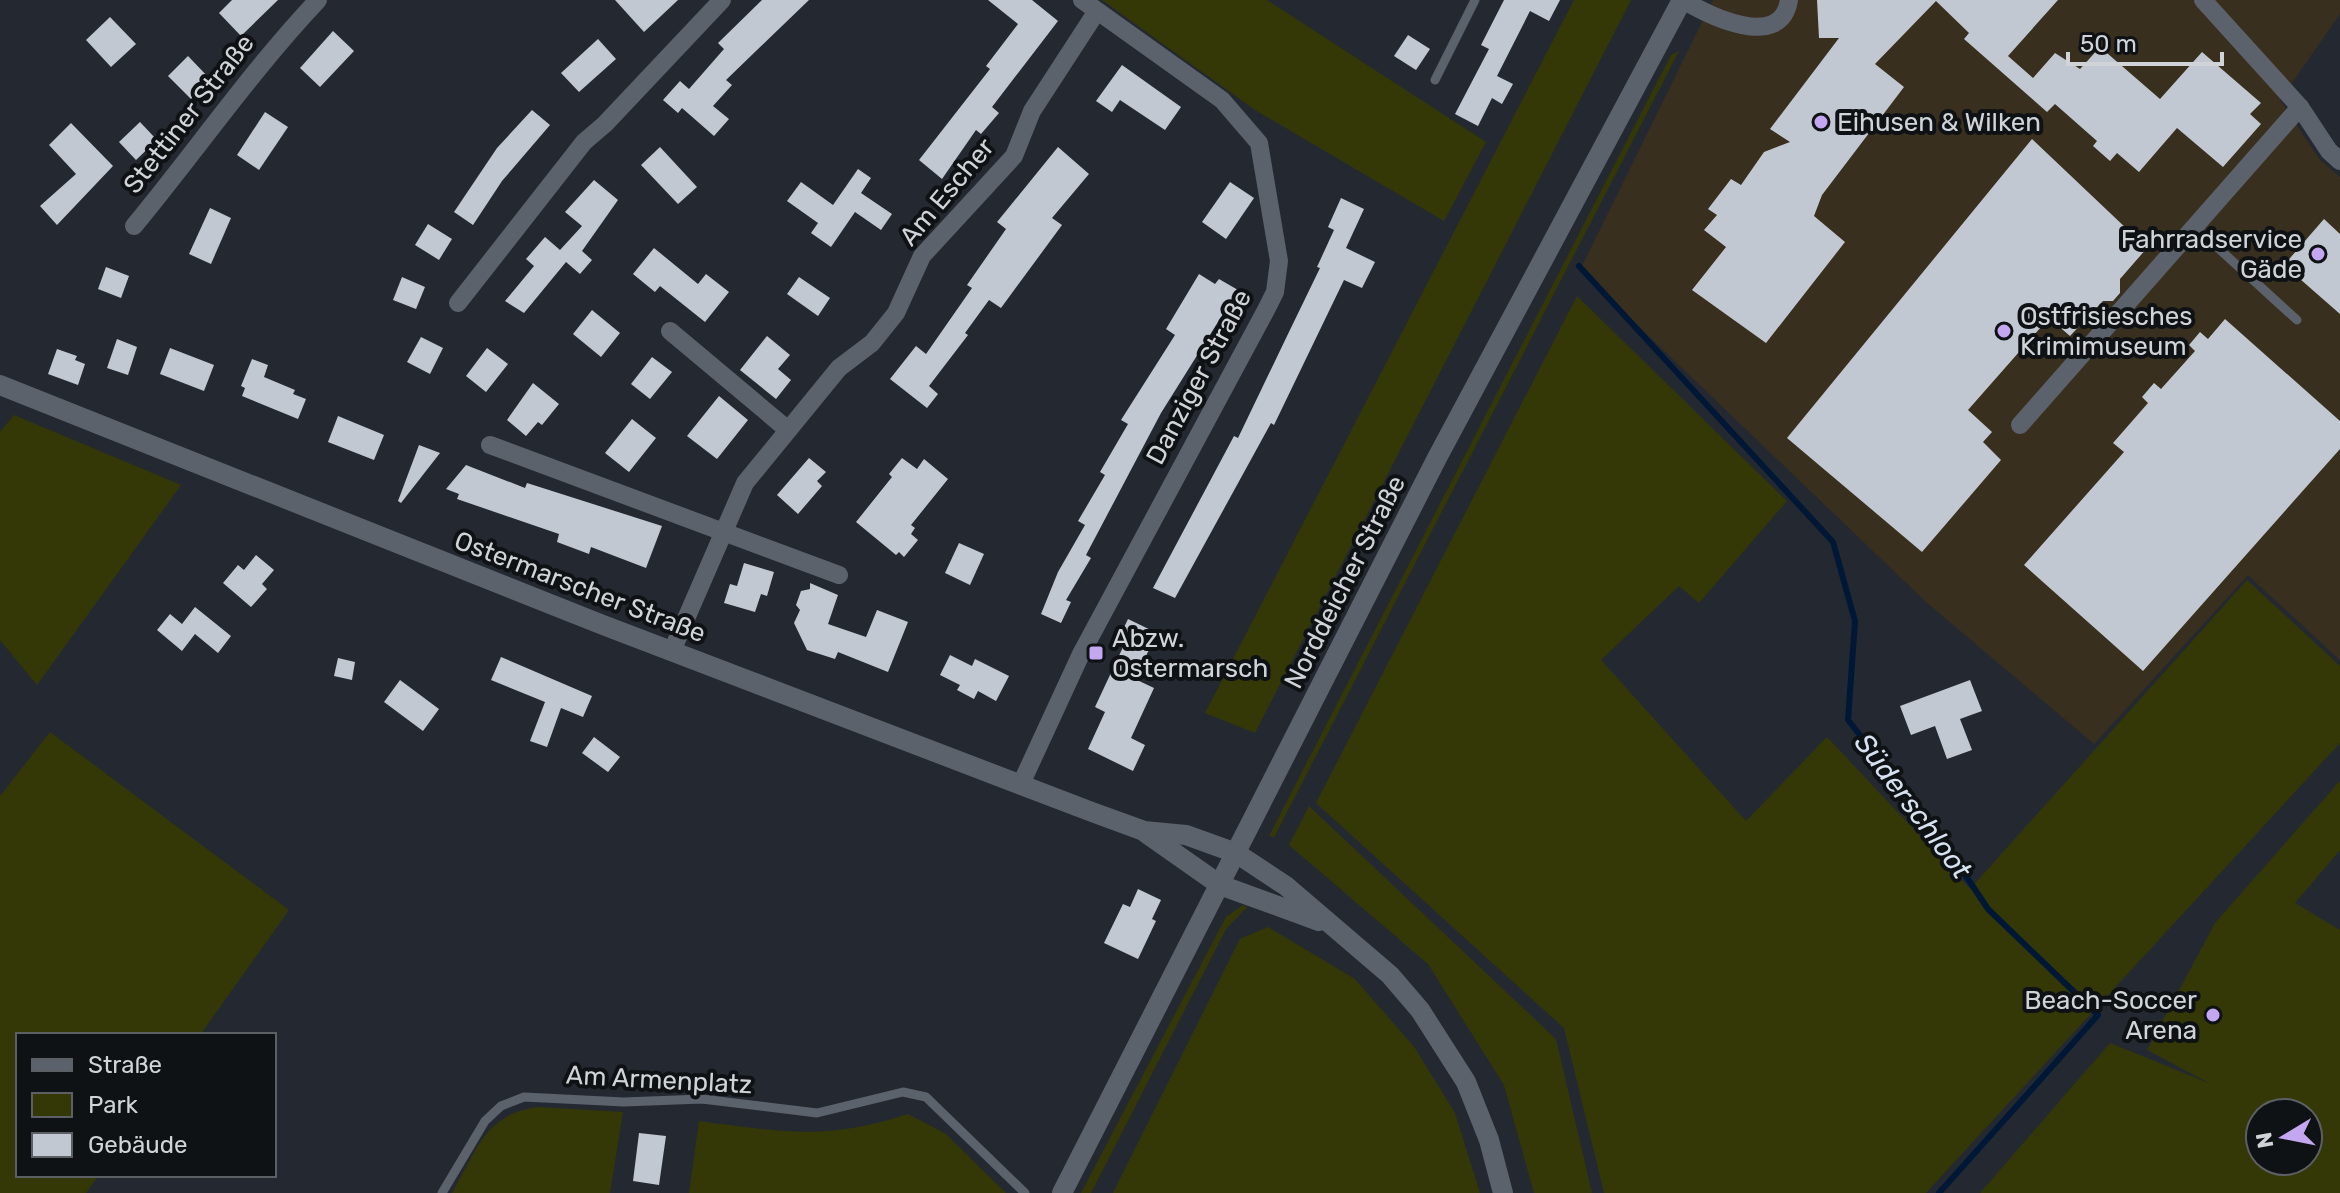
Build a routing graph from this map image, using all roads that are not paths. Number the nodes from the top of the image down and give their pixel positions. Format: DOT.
graph roads {
  1 [pos="318,0"];
  2 [pos="722,0"];
  3 [pos="1475,0"];
  4 [pos="1682,0"];
  5 [pos="1789,0"];
  6 [pos="2203,0"];
  7 [pos="1089,5"];
  8 [pos="1435,80"];
  9 [pos="2300,107"];
  10 [pos="2340,161"];
  11 [pos="134,226"];
  12 [pos="2195,227"];
  13 [pos="458,303"];
  14 [pos="2297,320"];
  15 [pos="670,331"];
  16 [pos="0,385"];
  17 [pos="2020,425"];
  18 [pos="788,430"];
  19 [pos="490,445"];
  20 [pos="724,531"];
  21 [pos="839,575"];
  22 [pos="672,651"];
  23 [pos="1021,784"];
  24 [pos="1144,831"];
  25 [pos="1236,853"];
  26 [pos="1220,885"];
  27 [pos="1330,925"];
  28 [pos="442,1193"];
  29 [pos="1025,1193"];
  30 [pos="1062,1193"];
  31 [pos="1503,1193"];
  1 -- 11 [label="street, Stettiner Straße"];
  2 -- 13 [label="street"];
  3 -- 8 [label="lane"];
  4 -- 5 [label="street"];
  4 -- 25 [label="main road, Norddeicher Straße"];
  6 -- 9 [label="street"];
  7 -- 18 [label="street, Am Escher"];
  7 -- 23 [label="street, Danziger Straße"];
  9 -- 10 [label="street"];
  9 -- 12 [label="street"];
  12 -- 14 [label="lane"];
  12 -- 17 [label="street"];
  15 -- 18 [label="street"];
  16 -- 22 [label="main road, Ostermarscher Straße"];
  18 -- 20 [label="street, Am Escher"];
  19 -- 20 [label="street"];
  20 -- 21 [label="street"];
  20 -- 22 [label="street, Am Escher"];
  22 -- 23 [label="main road, Ostermarscher Straße"];
  23 -- 24 [label="main road, Ostermarscher Straße"];
  24 -- 25 [label="main road, Ostermarscher Straße"];
  24 -- 26 [label="main road, Ostermarscher Straße"];
  25 -- 26 [label="main road, Norddeicher Straße"];
  25 -- 27 [label="main road, Ostermarscher Straße"];
  26 -- 27 [label="main road, Ostermarscher Straße"];
  26 -- 30 [label="main road, Norddeicher Straße"];
  27 -- 31 [label="main road, Ostermarscher Straße"];
  28 -- 29 [label="lane, Am Armenplatz"];
}
